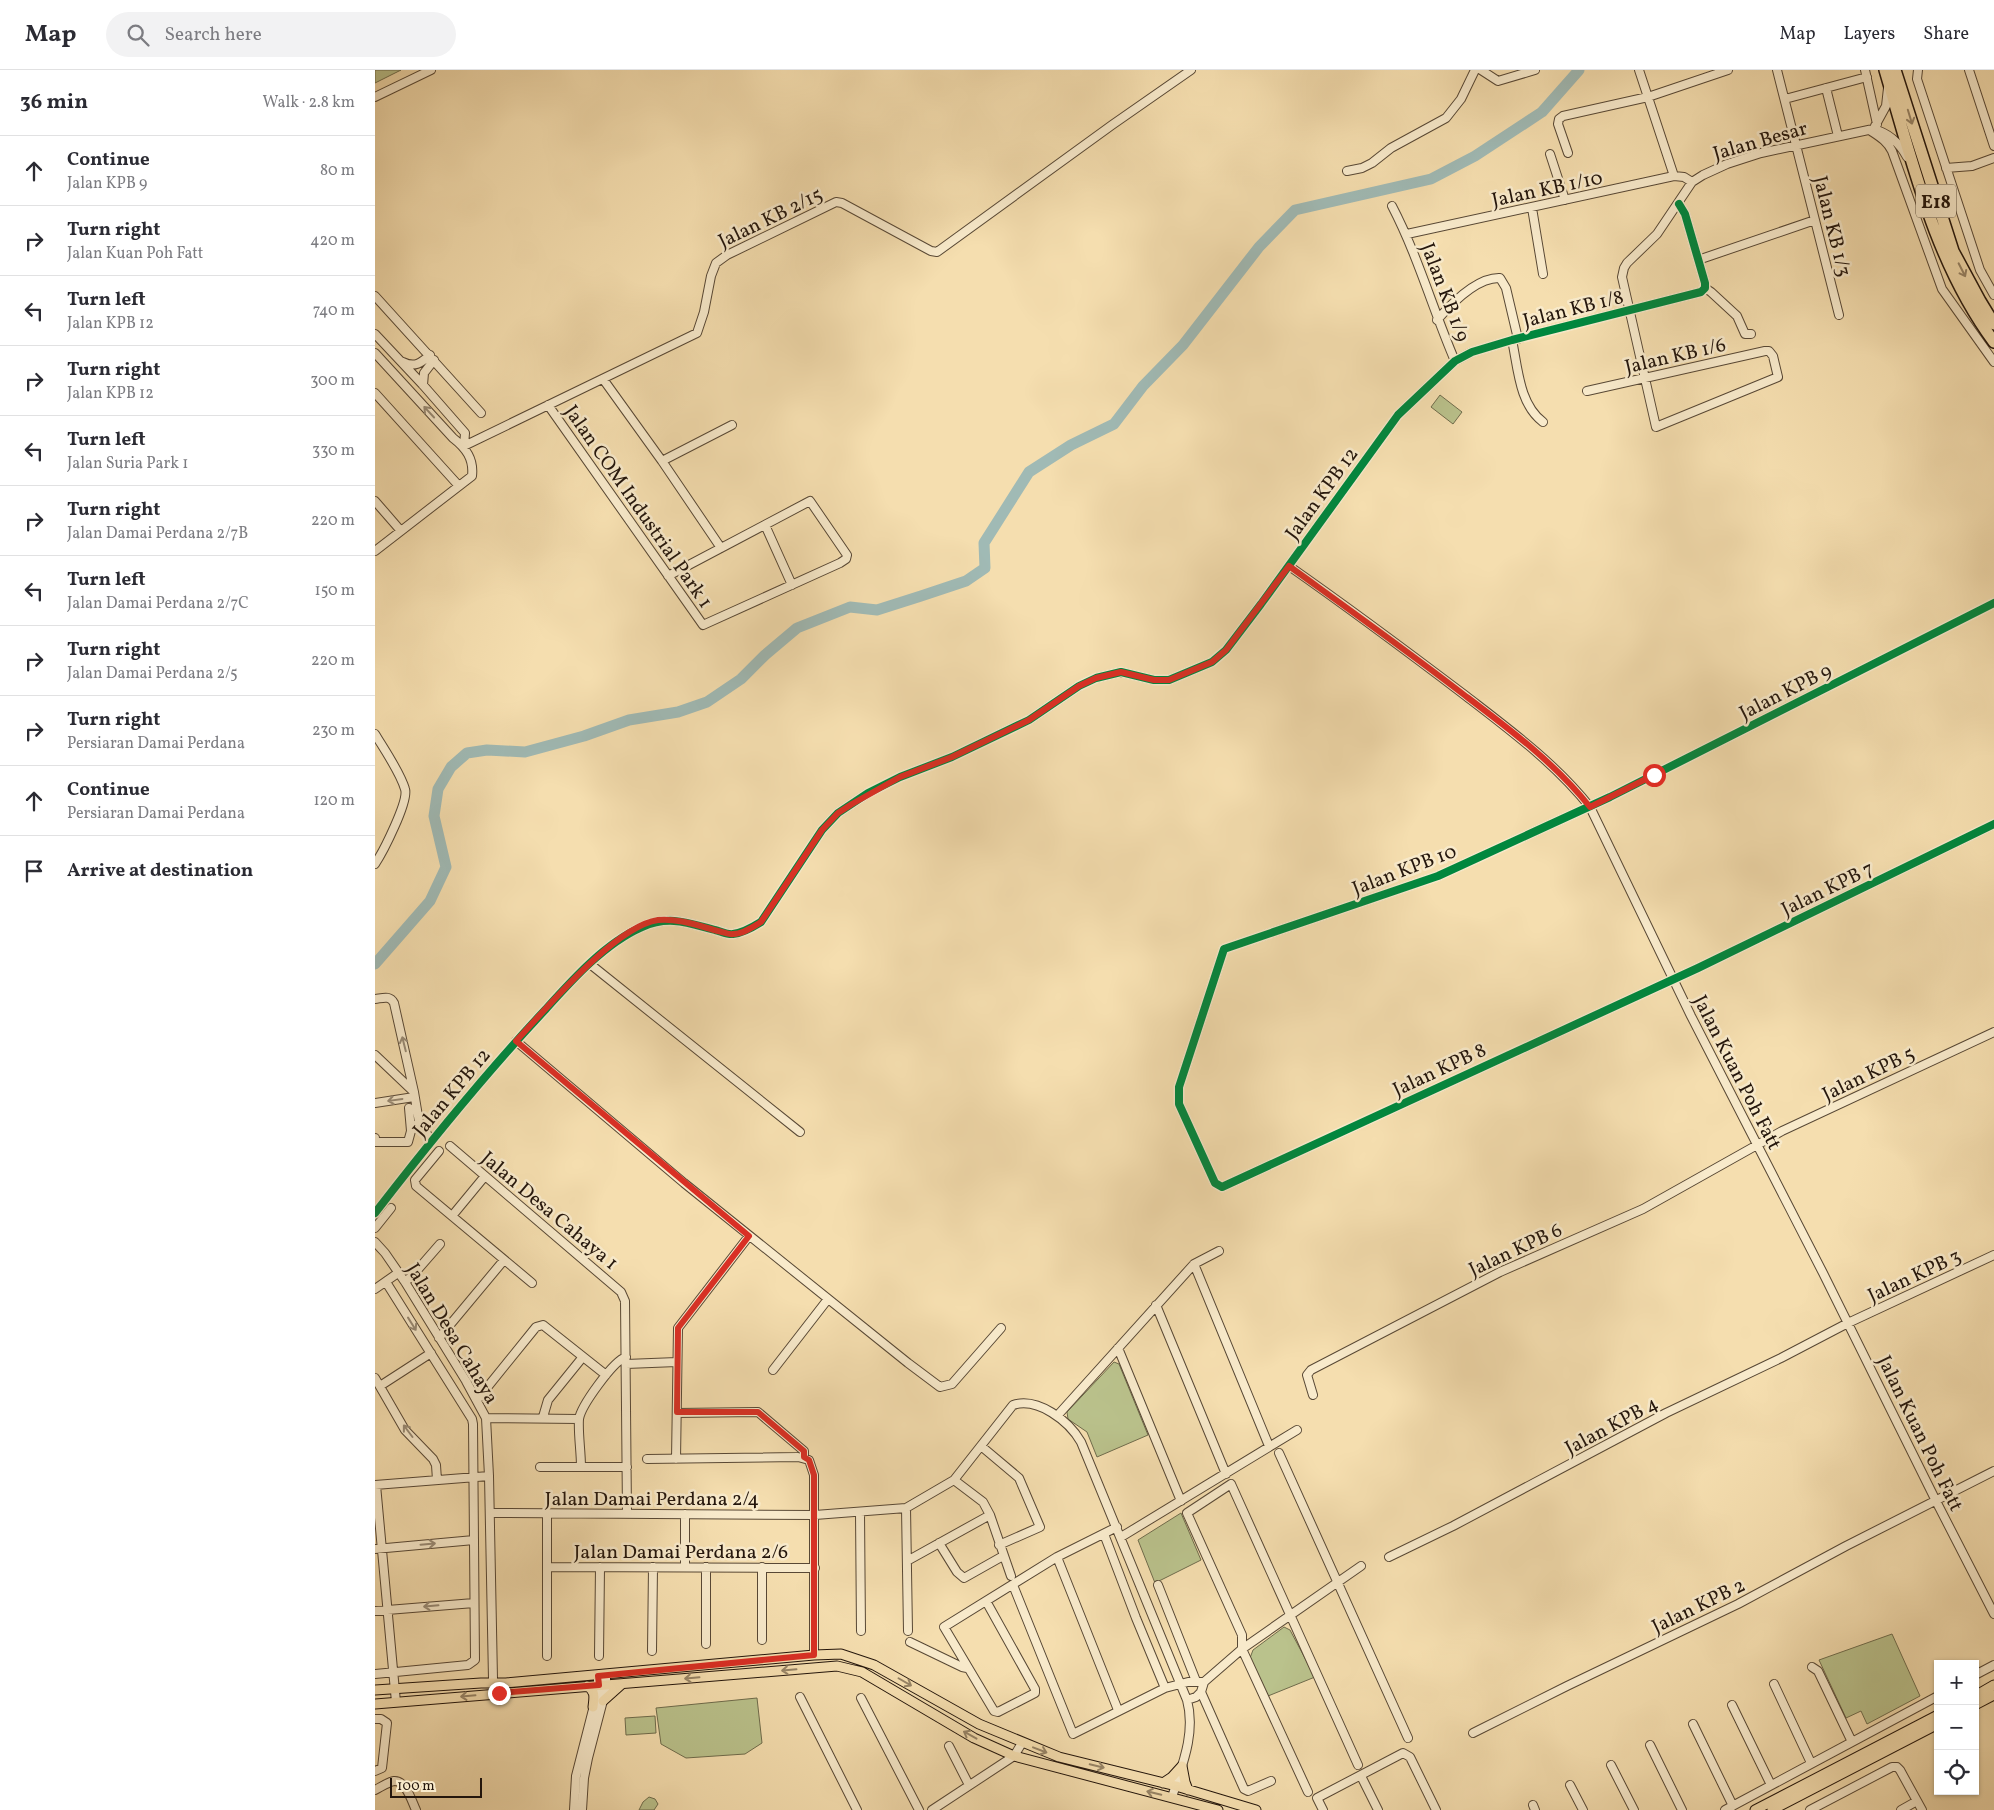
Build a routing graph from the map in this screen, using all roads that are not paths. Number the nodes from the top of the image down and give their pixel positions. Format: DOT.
graph roads {
  1 [pos="431,70"];
  2 [pos="1191,70"];
  3 [pos="1475,70"];
  4 [pos="1481,70"];
  5 [pos="1535,70"];
  6 [pos="1639,70"];
  7 [pos="1728,70"];
  8 [pos="1777,70"];
  9 [pos="1895,70"];
  10 [pos="1919,70"];
  11 [pos="1969,70"];
  12 [pos="1712,72"];
  13 [pos="1866,74"];
  14 [pos="1886,75"];
  15 [pos="1826,88"];
  16 [pos="375,97"];
  17 [pos="1648,97"];
  18 [pos="1785,99"];
  19 [pos="1873,128"];
  20 [pos="1838,136"];
  21 [pos="1796,145"];
  22 [pos="1994,146"];
  23 [pos="1568,153"];
  24 [pos="1550,154"];
  25 [pos="1994,158"];
  26 [pos="1946,168"];
  27 [pos="1347,170"];
  28 [pos="1674,176"];
  29 [pos="1918,179"];
  30 [pos="1693,182"];
  31 [pos="1565,200"];
  32 [pos="1679,204"];
  33 [pos="1392,206"];
  34 [pos="1532,208"];
  35 [pos="1815,220"];
  36 [pos="1407,234"];
  37 [pos="1698,260"];
  38 [pos="1543,274"];
  39 [pos="1703,290"];
  40 [pos="1994,295"];
  41 [pos="375,296"];
  42 [pos="1630,310"];
  43 [pos="1839,314"];
  44 [pos="1437,320"];
  45 [pos="1994,324"];
  46 [pos="375,334"];
  47 [pos="1751,334"];
  48 [pos="1515,340"];
  49 [pos="1994,342"];
  50 [pos="375,353"];
  51 [pos="432,358"];
  52 [pos="1455,361"];
  53 [pos="401,362"];
  54 [pos="1994,362"];
  55 [pos="1644,378"];
  56 [pos="603,379"];
  57 [pos="423,385"];
  58 [pos="1587,391"];
  59 [pos="375,394"];
  60 [pos="548,405"];
  61 [pos="481,413"];
  62 [pos="1543,422"];
  63 [pos="732,425"];
  64 [pos="464,446"];
  65 [pos="662,461"];
  66 [pos="459,486"];
  67 [pos="375,501"];
  68 [pos="765,525"];
  69 [pos="398,528"];
  70 [pos="721,548"];
  71 [pos="375,551"];
  72 [pos="1289,566"];
  73 [pos="668,576"];
  74 [pos="792,585"];
  75 [pos="1994,603"];
  76 [pos="375,734"];
  77 [pos="1590,807"];
  78 [pos="1994,824"];
  79 [pos="375,864"];
  80 [pos="590,964"];
  81 [pos="1673,980"];
  82 [pos="375,999"];
  83 [pos="1994,1032"];
  84 [pos="516,1041"];
  85 [pos="375,1056"];
  86 [pos="414,1094"];
  87 [pos="375,1103"];
  88 [pos="409,1108"];
  89 [pos="419,1122"];
  90 [pos="411,1131"];
  91 [pos="800,1132"];
  92 [pos="375,1138"];
  93 [pos="431,1140"];
  94 [pos="1756,1144"];
  95 [pos="450,1146"];
  96 [pos="439,1151"];
  97 [pos="485,1176"];
  98 [pos="1217,1186"];
  99 [pos="391,1208"];
  100 [pos="375,1213"];
  101 [pos="452,1216"];
  102 [pos="375,1228"];
  103 [pos="749,1236"];
  104 [pos="375,1242"];
  105 [pos="440,1244"];
  106 [pos="1219,1251"];
  107 [pos="1994,1255"];
  108 [pos="504,1260"];
  109 [pos="1194,1264"];
  110 [pos="399,1273"];
  111 [pos="386,1282"];
  112 [pos="405,1282"];
  113 [pos="533,1283"];
  114 [pos="375,1289"];
  115 [pos="828,1299"];
  116 [pos="1156,1305"];
  117 [pos="1848,1323"];
  118 [pos="1001,1328"];
  119 [pos="439,1338"];
  120 [pos="1118,1348"];
  121 [pos="431,1353"];
  122 [pos="582,1358"];
  123 [pos="626,1360"];
  124 [pos="677,1362"];
  125 [pos="773,1370"];
  126 [pos="606,1375"];
  127 [pos="375,1378"];
  128 [pos="466,1381"];
  129 [pos="380,1386"];
  130 [pos="453,1389"];
  131 [pos="1313,1395"];
  132 [pos="477,1400"];
  133 [pos="677,1412"];
  134 [pos="1057,1416"];
  135 [pos="543,1417"];
  136 [pos="486,1418"];
  137 [pos="579,1419"];
  138 [pos="1297,1430"];
  139 [pos="981,1446"];
  140 [pos="1269,1446"];
  141 [pos="1279,1453"];
  142 [pos="647,1459"];
  143 [pos="677,1459"];
  144 [pos="807,1459"];
  145 [pos="540,1467"];
  146 [pos="581,1467"];
  147 [pos="627,1467"];
  148 [pos="1994,1472"];
  149 [pos="1226,1474"];
  150 [pos="489,1476"];
  151 [pos="473,1477"];
  152 [pos="437,1480"];
  153 [pos="954,1480"];
  154 [pos="376,1485"];
  155 [pos="1181,1501"];
  156 [pos="1936,1501"];
  157 [pos="906,1508"];
  158 [pos="859,1512"];
  159 [pos="490,1513"];
  160 [pos="547,1513"];
  161 [pos="627,1514"];
  162 [pos="685,1514"];
  163 [pos="815,1515"];
  164 [pos="990,1515"];
  165 [pos="1117,1527"];
  166 [pos="1104,1534"];
  167 [pos="1121,1537"];
  168 [pos="474,1540"];
  169 [pos="939,1543"];
  170 [pos="999,1545"];
  171 [pos="378,1548"];
  172 [pos="1003,1556"];
  173 [pos="1389,1556"];
  174 [pos="1057,1557"];
  175 [pos="907,1561"];
  176 [pos="1361,1566"];
  177 [pos="547,1567"];
  178 [pos="599,1567"];
  179 [pos="653,1567"];
  180 [pos="685,1567"];
  181 [pos="706,1567"];
  182 [pos="762,1567"];
  183 [pos="815,1568"];
  184 [pos="1011,1576"];
  185 [pos="1338,1581"];
  186 [pos="1013,1585"];
  187 [pos="1157,1585"];
  188 [pos="987,1601"];
  189 [pos="474,1603"];
  190 [pos="387,1610"];
  191 [pos="375,1611"];
  192 [pos="1993,1611"];
  193 [pos="1291,1615"];
  194 [pos="861,1631"];
  195 [pos="908,1631"];
  196 [pos="762,1640"];
  197 [pos="910,1642"];
  198 [pos="706,1644"];
  199 [pos="1242,1649"];
  200 [pos="652,1651"];
  201 [pos="814,1655"];
  202 [pos="547,1656"];
  203 [pos="599,1656"];
  204 [pos="1994,1665"];
  205 [pos="1812,1667"];
  206 [pos="967,1668"];
  207 [pos="885,1670"];
  208 [pos="393,1672"];
  209 [pos="1979,1673"];
  210 [pos="375,1674"];
  211 [pos="493,1679"];
  212 [pos="605,1679"];
  213 [pos="876,1680"];
  214 [pos="1200,1681"];
  215 [pos="481,1683"];
  216 [pos="622,1683"];
  217 [pos="1774,1684"];
  218 [pos="1180,1685"];
  219 [pos="1994,1685"];
  220 [pos="587,1686"];
  221 [pos="1165,1688"];
  222 [pos="394,1689"];
  223 [pos="375,1690"];
  224 [pos="1201,1692"];
  225 [pos="1979,1694"];
  226 [pos="1994,1695"];
  227 [pos="800,1697"];
  228 [pos="861,1698"];
  229 [pos="1934,1698"];
  230 [pos="1187,1700"];
  231 [pos="603,1701"];
  232 [pos="396,1702"];
  233 [pos="1979,1703"];
  234 [pos="375,1704"];
  235 [pos="1732,1705"];
  236 [pos="593,1707"];
  237 [pos="1118,1710"];
  238 [pos="1934,1717"];
  239 [pos="375,1719"];
  240 [pos="1693,1724"];
  241 [pos="1934,1726"];
  242 [pos="1473,1733"];
  243 [pos="1408,1738"];
  244 [pos="1852,1742"];
  245 [pos="1022,1743"];
  246 [pos="1651,1745"];
  247 [pos="949,1746"];
  248 [pos="1014,1756"];
  249 [pos="1811,1763"];
  250 [pos="1611,1764"];
  251 [pos="1358,1765"];
  252 [pos="1182,1766"];
  253 [pos="375,1771"];
  254 [pos="1361,1776"];
  255 [pos="1271,1781"];
  256 [pos="1163,1783"];
  257 [pos="969,1785"];
  258 [pos="1570,1785"];
  259 [pos="1771,1785"];
  260 [pos="1175,1786"];
  261 [pos="375,1790"];
  262 [pos="1188,1790"];
  263 [pos="1308,1792"];
  264 [pos="1172,1797"];
  265 [pos="1917,1802"];
  266 [pos="1729,1808"];
  267 [pos="416,1810"];
  268 [pos="574,1810"];
  269 [pos="582,1810"];
  270 [pos="857,1810"];
  271 [pos="919,1810"];
  272 [pos="932,1810"];
  273 [pos="1218,1810"];
  274 [pos="1255,1810"];
  275 [pos="1323,1810"];
  276 [pos="1378,1810"];
  277 [pos="1436,1810"];
  278 [pos="1583,1810"];
  279 [pos="1634,1810"];
  280 [pos="1682,1810"];
  281 [pos="1755,1810"];
  282 [pos="1772,1810"];
  283 [pos="1810,1810"];
  284 [pos="1901,1810"];
  285 [pos="1921,1810"];
  1 -- 16 [label="street"];
  2 -- 56 [label="street, Jalan KB 2/15"];
  3 -- 27 [label="street"];
  4 -- 5 [label="street"];
  6 -- 17 [label="street"];
  7 -- 12 [label="street"];
  8 -- 18 [label="street, Jalan KB 1/3"];
  9 -- 45 [label="highway, E18, one-way"];
  10 -- 26 [label="street"];
  11 -- 22 [label="street"];
  12 -- 17 [label="street"];
  13 -- 15 [label="street"];
  13 -- 19 [label="street"];
  14 -- 19 [label="street"];
  14 -- 29 [label="highway, E18"];
  15 -- 18 [label="street"];
  15 -- 20 [label="street"];
  17 -- 23 [label="street"];
  17 -- 28 [label="street"];
  18 -- 21 [label="street, Jalan KB 1/3"];
  19 -- 20 [label="street, Jalan Besar"];
  19 -- 29 [label="street"];
  19 -- 54 [label="street"];
  20 -- 21 [label="street, Jalan Besar"];
  21 -- 30 [label="street, Jalan Besar"];
  21 -- 35 [label="street, Jalan KB 1/3"];
  24 -- 31 [label="street"];
  25 -- 26 [label="street"];
  26 -- 40 [label="street"];
  28 -- 30 [label="street, Jalan KB 1/10"];
  28 -- 31 [label="street, Jalan KB 1/10"];
  29 -- 49 [label="highway, E18"];
  30 -- 32 [label="street, Jalan Besar"];
  31 -- 34 [label="street, Jalan KB 1/10"];
  32 -- 37 [label="street"];
  32 -- 42 [label="street, Jalan Besar"];
  33 -- 36 [label="street, Jalan KB 1/9"];
  34 -- 36 [label="street, Jalan KB 1/10"];
  34 -- 38 [label="street"];
  35 -- 37 [label="street"];
  35 -- 43 [label="street, Jalan KB 1/3"];
  36 -- 44 [label="street, Jalan KB 1/9"];
  37 -- 39 [label="street"];
  39 -- 42 [label="street, Jalan KB 1/8"];
  39 -- 47 [label="street"];
  41 -- 51 [label="street"];
  42 -- 48 [label="street, Jalan KB 1/8"];
  42 -- 55 [label="street"];
  44 -- 48 [label="street"];
  44 -- 52 [label="street, Jalan KB 1/9"];
  46 -- 53 [label="street"];
  48 -- 52 [label="street, Jalan KB 1/8"];
  48 -- 62 [label="street"];
  64 -- 50 [label="street, one-way"];
  51 -- 53 [label="street"];
  51 -- 57 [label="street"];
  51 -- 61 [label="street"];
  52 -- 72 [label="street, Jalan KPB 12"];
  53 -- 57 [label="street"];
  55 -- 55 [label="street, Jalan KB 1/6"];
  55 -- 58 [label="street, Jalan KB 1/6"];
  56 -- 60 [label="street, Jalan KB 2/15"];
  56 -- 65 [label="street"];
  57 -- 64 [label="street"];
  59 -- 66 [label="street"];
  60 -- 64 [label="street, Jalan KB 2/15"];
  60 -- 73 [label="street, Jalan COM Industrial Park 1"];
  63 -- 65 [label="street"];
  64 -- 66 [label="street"];
  65 -- 70 [label="street"];
  66 -- 69 [label="street"];
  67 -- 69 [label="street"];
  68 -- 70 [label="street"];
  68 -- 74 [label="street"];
  68 -- 74 [label="street"];
  69 -- 71 [label="street"];
  70 -- 73 [label="street"];
  72 -- 77 [label="street, Jalan Kuan Poh Fatt"];
  72 -- 80 [label="street, Jalan KPB 12"];
  73 -- 74 [label="street, Jalan COM Industrial Park 1"];
  75 -- 77 [label="street, Jalan KPB 9"];
  76 -- 79 [label="street"];
  77 -- 81 [label="street, Jalan Kuan Poh Fatt"];
  77 -- 98 [label="street, Jalan KPB 10"];
  78 -- 81 [label="street, Jalan KPB 7"];
  80 -- 84 [label="street, Jalan KPB 12"];
  80 -- 91 [label="street"];
  81 -- 94 [label="street, Jalan Kuan Poh Fatt"];
  81 -- 98 [label="street, Jalan KPB 8"];
  86 -- 82 [label="street, one-way"];
  83 -- 94 [label="street, Jalan KPB 5"];
  84 -- 93 [label="street, Jalan KPB 12"];
  84 -- 103 [label="street"];
  85 -- 86 [label="street"];
  86 -- 87 [label="street, one-way"];
  86 -- 89 [label="street"];
  88 -- 90 [label="street"];
  89 -- 90 [label="street"];
  89 -- 93 [label="street"];
  90 -- 92 [label="street"];
  93 -- 100 [label="street, Jalan KPB 12"];
  94 -- 117 [label="street, Jalan Kuan Poh Fatt"];
  94 -- 131 [label="street, Jalan KPB 6"];
  95 -- 97 [label="street, Jalan Desa Cahaya 1"];
  96 -- 101 [label="street"];
  97 -- 101 [label="street"];
  97 -- 123 [label="street, Jalan Desa Cahaya 1"];
  99 -- 102 [label="street"];
  101 -- 108 [label="street"];
  103 -- 115 [label="street"];
  103 -- 124 [label="street"];
  104 -- 110 [label="street, Jalan Desa Cahaya"];
  105 -- 112 [label="street"];
  106 -- 109 [label="street"];
  107 -- 117 [label="street, Jalan KPB 3"];
  108 -- 113 [label="street"];
  108 -- 119 [label="street"];
  109 -- 116 [label="street"];
  109 -- 140 [label="street"];
  110 -- 111 [label="street"];
  110 -- 112 [label="street, Jalan Desa Cahaya"];
  111 -- 114 [label="street"];
  111 -- 121 [label="street, one-way"];
  112 -- 119 [label="street, Jalan Desa Cahaya"];
  115 -- 118 [label="street"];
  115 -- 125 [label="street"];
  116 -- 120 [label="street"];
  116 -- 149 [label="street"];
  117 -- 156 [label="street, Jalan Kuan Poh Fatt"];
  117 -- 173 [label="street, Jalan KPB 4"];
  119 -- 128 [label="street, Jalan Desa Cahaya"];
  120 -- 134 [label="street"];
  120 -- 155 [label="street"];
  121 -- 129 [label="street"];
  121 -- 130 [label="street"];
  122 -- 126 [label="street"];
  122 -- 132 [label="street"];
  122 -- 135 [label="street"];
  123 -- 124 [label="street"];
  123 -- 126 [label="street"];
  123 -- 147 [label="street"];
  124 -- 133 [label="street"];
  126 -- 137 [label="street"];
  127 -- 129 [label="street"];
  128 -- 130 [label="street"];
  128 -- 132 [label="street, Jalan Desa Cahaya"];
  152 -- 129 [label="street, one-way"];
  130 -- 151 [label="street"];
  132 -- 136 [label="street, Jalan Desa Cahaya"];
  133 -- 143 [label="street"];
  133 -- 144 [label="street"];
  134 -- 139 [label="street"];
  134 -- 165 [label="street"];
  135 -- 136 [label="street"];
  135 -- 137 [label="street"];
  136 -- 150 [label="street, Jalan Desa Cahaya"];
  137 -- 146 [label="street"];
  138 -- 140 [label="street"];
  139 -- 153 [label="street"];
  139 -- 170 [label="street"];
  140 -- 149 [label="street"];
  141 -- 185 [label="street"];
  142 -- 143 [label="street"];
  143 -- 144 [label="street"];
  144 -- 163 [label="street"];
  145 -- 146 [label="street"];
  146 -- 147 [label="street"];
  147 -- 161 [label="street"];
  148 -- 156 [label="street, Jalan KPB 2"];
  149 -- 155 [label="street"];
  150 -- 151 [label="street"];
  150 -- 159 [label="street, Jalan Desa Cahaya"];
  151 -- 152 [label="street"];
  151 -- 168 [label="street"];
  152 -- 154 [label="street"];
  153 -- 157 [label="street"];
  153 -- 164 [label="street"];
  154 -- 171 [label="street"];
  155 -- 167 [label="street"];
  156 -- 192 [label="street, Jalan Kuan Poh Fatt"];
  156 -- 242 [label="street, Jalan KPB 2"];
  157 -- 158 [label="street, Jalan Damai Perdana 2/4"];
  157 -- 175 [label="street"];
  158 -- 163 [label="street, Jalan Damai Perdana 2/4"];
  158 -- 194 [label="street"];
  159 -- 160 [label="street, Jalan Damai Perdana 2/4"];
  159 -- 211 [label="street, Jalan Desa Cahaya"];
  160 -- 161 [label="street, Jalan Damai Perdana 2/4"];
  160 -- 177 [label="street"];
  161 -- 162 [label="street, Jalan Damai Perdana 2/4"];
  162 -- 163 [label="street, Jalan Damai Perdana 2/4"];
  162 -- 180 [label="street"];
  163 -- 183 [label="street"];
  164 -- 169 [label="street"];
  164 -- 170 [label="street"];
  165 -- 166 [label="street"];
  165 -- 167 [label="street"];
  166 -- 174 [label="street"];
  166 -- 221 [label="street"];
  167 -- 218 [label="street"];
  171 -- 168 [label="street, one-way"];
  168 -- 189 [label="street"];
  169 -- 172 [label="street"];
  169 -- 175 [label="street"];
  170 -- 172 [label="street"];
  171 -- 190 [label="street"];
  172 -- 184 [label="street"];
  174 -- 186 [label="street"];
  174 -- 237 [label="street"];
  175 -- 195 [label="street"];
  176 -- 185 [label="street"];
  177 -- 178 [label="street, Jalan Damai Perdana 2/6"];
  177 -- 202 [label="street"];
  178 -- 179 [label="street, Jalan Damai Perdana 2/6"];
  178 -- 203 [label="street"];
  179 -- 180 [label="street, Jalan Damai Perdana 2/6"];
  179 -- 200 [label="street"];
  180 -- 181 [label="street, Jalan Damai Perdana 2/6"];
  181 -- 182 [label="street, Jalan Damai Perdana 2/6"];
  181 -- 198 [label="street"];
  182 -- 183 [label="street, Jalan Damai Perdana 2/6"];
  182 -- 196 [label="street"];
  183 -- 201 [label="street"];
  185 -- 193 [label="street"];
  185 -- 243 [label="street"];
  186 -- 188 [label="street"];
  186 -- 237 [label="street"];
  187 -- 214 [label="street"];
  188 -- 206 [label="street"];
  188 -- 206 [label="street"];
  189 -- 190 [label="street, one-way"];
  189 -- 208 [label="street"];
  190 -- 191 [label="street"];
  190 -- 208 [label="street"];
  193 -- 199 [label="street"];
  193 -- 199 [label="street"];
  193 -- 251 [label="street"];
  197 -- 206 [label="street"];
  199 -- 214 [label="street"];
  199 -- 263 [label="street"];
  201 -- 207 [label="main road"];
  201 -- 212 [label="main road"];
  204 -- 209 [label="street"];
  205 -- 244 [label="street"];
  207 -- 213 [label="main road"];
  207 -- 245 [label="main road, one-way"];
  208 -- 210 [label="street"];
  208 -- 222 [label="street"];
  211 -- 212 [label="main road"];
  211 -- 215 [label="main road"];
  212 -- 215 [label="main road"];
  212 -- 216 [label="main road"];
  212 -- 220 [label="main road"];
  212 -- 231 [label="street"];
  212 -- 236 [label="street"];
  213 -- 216 [label="main road, one-way"];
  248 -- 213 [label="main road, one-way"];
  214 -- 218 [label="street"];
  214 -- 224 [label="street"];
  215 -- 222 [label="main road"];
  216 -- 231 [label="main road"];
  217 -- 249 [label="street"];
  218 -- 221 [label="street"];
  218 -- 230 [label="street"];
  219 -- 225 [label="main road"];
  220 -- 232 [label="main road, one-way"];
  220 -- 236 [label="main road"];
  221 -- 237 [label="street"];
  222 -- 223 [label="main road"];
  222 -- 232 [label="street"];
  224 -- 230 [label="street"];
  224 -- 255 [label="street"];
  226 -- 233 [label="main road"];
  227 -- 270 [label="street"];
  228 -- 271 [label="street"];
  229 -- 244 [label="street"];
  230 -- 252 [label="street"];
  231 -- 269 [label="street"];
  232 -- 234 [label="main road"];
  235 -- 259 [label="street"];
  236 -- 268 [label="street"];
  238 -- 281 [label="main road"];
  239 -- 253 [label="street"];
  240 -- 266 [label="street"];
  241 -- 282 [label="main road"];
  244 -- 249 [label="street"];
  245 -- 248 [label="street"];
  245 -- 256 [label="main road, one-way"];
  246 -- 280 [label="street"];
  247 -- 257 [label="street"];
  248 -- 257 [label="street"];
  264 -- 248 [label="main road, one-way"];
  249 -- 259 [label="street"];
  250 -- 279 [label="street"];
  252 -- 256 [label="main road"];
  252 -- 260 [label="street"];
  252 -- 262 [label="main road"];
  254 -- 275 [label="street"];
  254 -- 276 [label="street"];
  254 -- 277 [label="street"];
  256 -- 260 [label="main road"];
  257 -- 272 [label="street"];
  258 -- 278 [label="street"];
  259 -- 266 [label="street"];
  260 -- 262 [label="main road"];
  260 -- 264 [label="street"];
  261 -- 267 [label="street"];
  262 -- 274 [label="main road"];
  264 -- 273 [label="main road"];
  265 -- 283 [label="street"];
  265 -- 284 [label="street"];
  265 -- 285 [label="street"];
}
